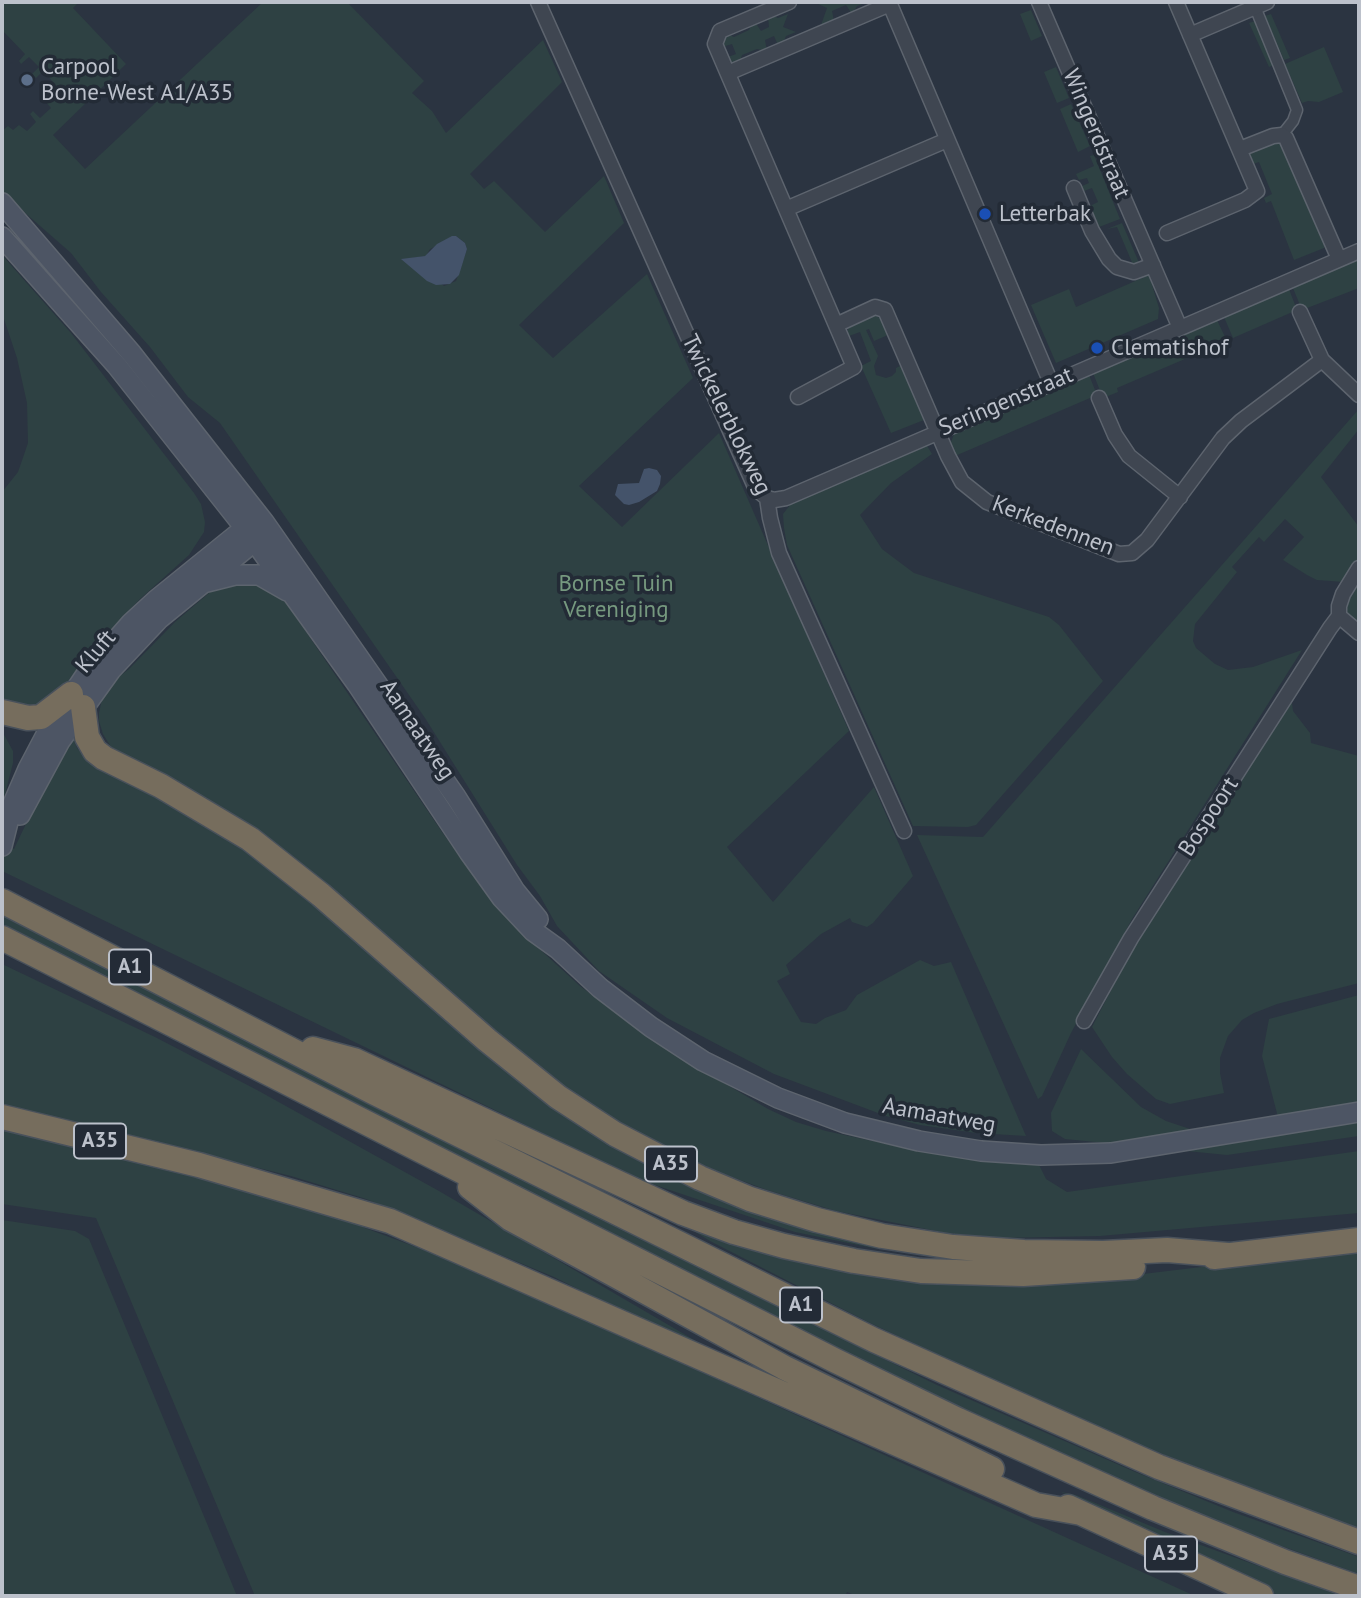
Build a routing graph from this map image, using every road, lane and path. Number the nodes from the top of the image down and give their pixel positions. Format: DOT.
graph roads {
  1 [pos="538,2"];
  2 [pos="789,2"];
  3 [pos="1039,2"];
  4 [pos="1176,2"];
  5 [pos="890,3"];
  6 [pos="1259,4"];
  7 [pos="1190,35"];
  8 [pos="728,73"];
  9 [pos="1282,135"];
  10 [pos="947,140"];
  11 [pos="1240,149"];
  12 [pos="1074,188"];
  13 [pos="2,203"];
  14 [pos="786,209"];
  15 [pos="1167,233"];
  16 [pos="2,237"];
  17 [pos="1359,251"];
  18 [pos="1339,260"];
  19 [pos="1153,265"];
  20 [pos="1300,312"];
  21 [pos="836,325"];
  22 [pos="1180,328"];
  23 [pos="1322,360"];
  24 [pos="1051,383"];
  25 [pos="1359,395"];
  26 [pos="798,397"];
  27 [pos="1099,398"];
  28 [pos="937,431"];
  29 [pos="1180,497"];
  30 [pos="767,498"];
  31 [pos="264,522"];
  32 [pos="250,535"];
  33 [pos="1359,569"];
  34 [pos="199,584"];
  35 [pos="295,596"];
  36 [pos="1339,616"];
  37 [pos="1359,633"];
  38 [pos="77,701"];
  39 [pos="2,712"];
  40 [pos="904,831"];
  41 [pos="2,846"];
  42 [pos="2,901"];
  43 [pos="2,938"];
  44 [pos="558,949"];
  45 [pos="1084,1021"];
  46 [pos="258,1033"];
  47 [pos="1359,1112"];
  48 [pos="2,1117"];
  49 [pos="425,1152"];
  50 [pos="1359,1240"];
  51 [pos="1228,1255"];
  52 [pos="1081,1513"];
  53 [pos="1359,1542"];
  54 [pos="1359,1588"];
  55 [pos="1261,1596"];
  1 -- 30 [label="street, Twickelerblokweg"];
  2 -- 8 [label="street"];
  3 -- 19 [label="street, Wingerdstraat"];
  4 -- 7 [label="street"];
  5 -- 8 [label="street"];
  5 -- 10 [label="street"];
  6 -- 7 [label="street"];
  6 -- 9 [label="street"];
  7 -- 11 [label="street"];
  8 -- 14 [label="street"];
  9 -- 11 [label="street"];
  9 -- 18 [label="street"];
  10 -- 14 [label="street"];
  10 -- 24 [label="street"];
  11 -- 15 [label="street"];
  12 -- 19 [label="street, Wingerdstraat"];
  13 -- 31 [label="main road"];
  14 -- 21 [label="street"];
  16 -- 32 [label="main road"];
  17 -- 18 [label="street, Seringenstraat"];
  18 -- 22 [label="street, Seringenstraat"];
  19 -- 22 [label="street, Wingerdstraat"];
  20 -- 23 [label="street"];
  21 -- 26 [label="street"];
  21 -- 28 [label="street"];
  22 -- 24 [label="street, Seringenstraat"];
  23 -- 25 [label="street"];
  23 -- 29 [label="street, Kerkedennen"];
  24 -- 28 [label="street, Seringenstraat"];
  27 -- 29 [label="street"];
  28 -- 29 [label="street, Kerkedennen"];
  28 -- 30 [label="street, Seringenstraat"];
  30 -- 40 [label="street, Twickelerblokweg"];
  31 -- 32 [label="main road, Kluft"];
  31 -- 44 [label="main road, Aamaatweg"];
  32 -- 34 [label="main road, Kluft"];
  32 -- 35 [label="main road, Aamaatweg"];
  32 -- 38 [label="main road, Kluft"];
  33 -- 36 [label="street"];
  34 -- 35 [label="main road"];
  34 -- 38 [label="main road, Kluft"];
  35 -- 44 [label="main road, Aamaatweg"];
  36 -- 37 [label="street"];
  36 -- 45 [label="street, Bospoort"];
  38 -- 39 [label="highway"];
  38 -- 41 [label="main road, Kluft"];
  38 -- 51 [label="highway, A35"];
  42 -- 46 [label="highway, A1"];
  43 -- 49 [label="highway, A1"];
  44 -- 47 [label="main road, Aamaatweg"];
  46 -- 51 [label="highway, A35"];
  46 -- 53 [label="highway, A1"];
  48 -- 52 [label="highway, A35"];
  49 -- 52 [label="highway, A35"];
  49 -- 54 [label="highway, A1"];
  50 -- 51 [label="highway, A35"];
  52 -- 55 [label="highway, A35"];
}
